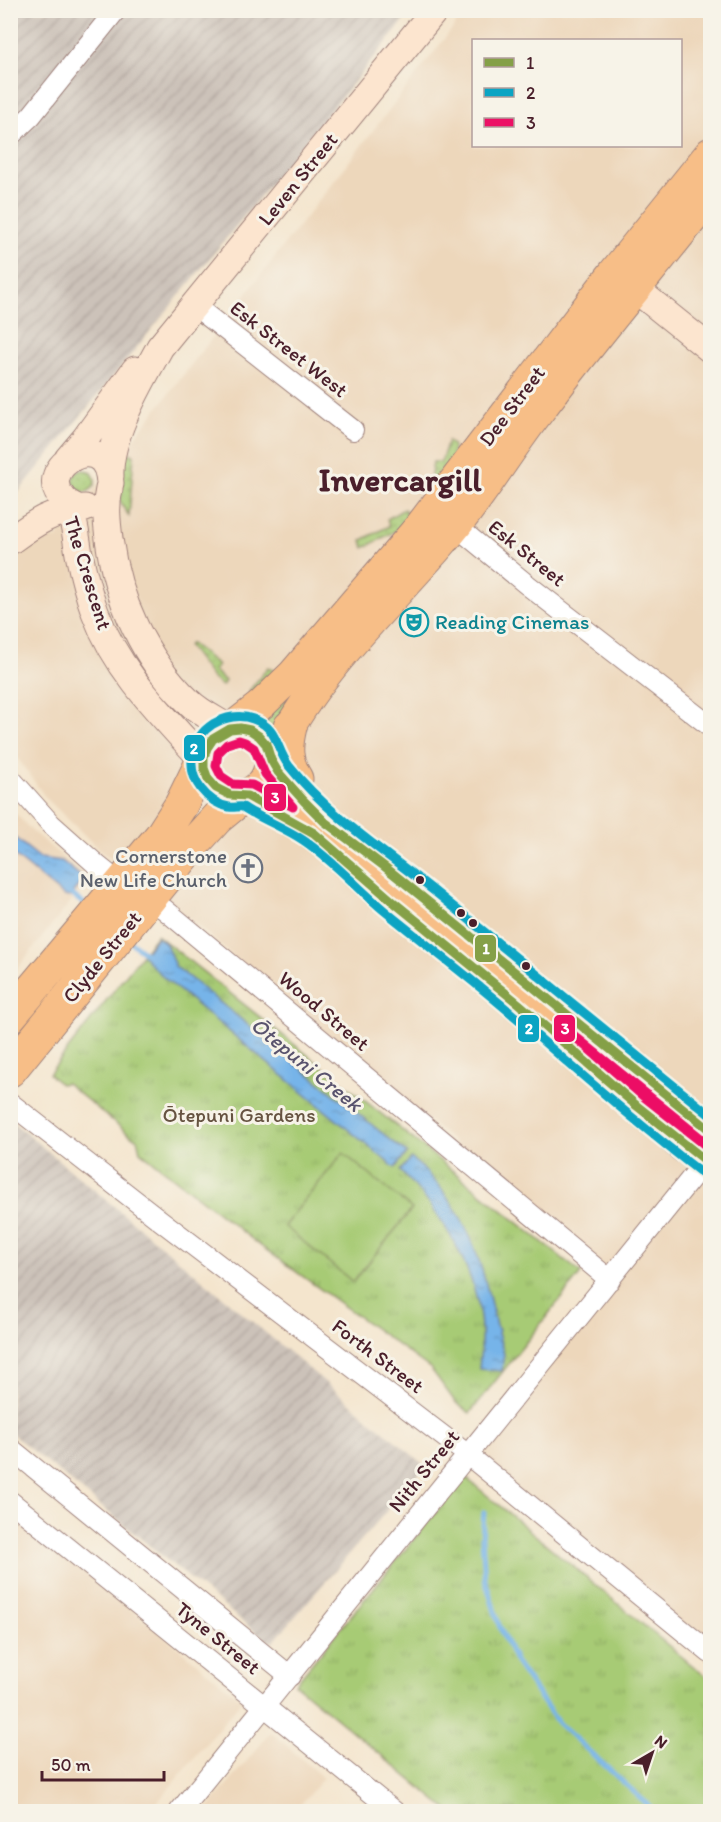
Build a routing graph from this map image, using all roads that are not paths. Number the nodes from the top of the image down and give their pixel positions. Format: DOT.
graph roads {
  1 [pos="116,10"];
  2 [pos="435,10"];
  3 [pos="10,136"];
  4 [pos="711,153"];
  5 [pos="711,197"];
  6 [pos="625,281"];
  7 [pos="195,306"];
  8 [pos="160,347"];
  9 [pos="711,349"];
  10 [pos="353,430"];
  11 [pos="110,482"];
  12 [pos="69,490"];
  13 [pos="40,521"];
  14 [pos="456,526"];
  15 [pos="10,529"];
  16 [pos="10,542"];
  17 [pos="83,570"];
  18 [pos="711,726"];
  19 [pos="290,728"];
  20 [pos="230,729"];
  21 [pos="203,760"];
  22 [pos="272,762"];
  23 [pos="10,778"];
  24 [pos="245,795"];
  25 [pos="209,827"];
  26 [pos="378,876"];
  27 [pos="108,899"];
  28 [pos="134,918"];
  29 [pos="10,1016"];
  30 [pos="10,1070"];
  31 [pos="10,1102"];
  32 [pos="709,1152"];
  33 [pos="610,1280"];
  34 [pos="10,1448"];
  35 [pos="468,1455"];
  36 [pos="10,1501"];
  37 [pos="711,1653"];
  38 [pos="290,1676"];
  39 [pos="265,1706"];
  40 [pos="179,1812"];
  41 [pos="395,1812"];
  1 -- 3 [label="street"];
  2 -- 7 [label="street, Leven Street"];
  4 -- 6 [label="main road, Dee Street"];
  5 -- 6 [label="main road, Dee Street"];
  6 -- 9 [label="street"];
  6 -- 14 [label="main road, Dee Street"];
  6 -- 20 [label="main road, Dee Street"];
  7 -- 8 [label="street, Leven Street"];
  7 -- 10 [label="street, Esk Street West"];
  8 -- 11 [label="street, Leven Street"];
  8 -- 12 [label="street, Leven Street"];
  11 -- 12 [label="street"];
  11 -- 12 [label="street"];
  11 -- 20 [label="street, The Crescent"];
  12 -- 13 [label="street"];
  12 -- 15 [label="street"];
  12 -- 17 [label="street, The Crescent"];
  13 -- 16 [label="street"];
  13 -- 17 [label="street"];
  14 -- 18 [label="street, Esk Street"];
  14 -- 19 [label="main road, Dee Street"];
  17 -- 21 [label="street, The Crescent"];
  19 -- 22 [label="main road, Dee Street"];
  19 -- 26 [label="highway"];
  20 -- 21 [label="highway"];
  20 -- 22 [label="highway"];
  21 -- 24 [label="highway"];
  21 -- 27 [label="highway, Clyde Street"];
  22 -- 24 [label="highway"];
  22 -- 26 [label="highway"];
  23 -- 27 [label="street, Wood Street"];
  24 -- 25 [label="highway, Clyde Street"];
  24 -- 26 [label="highway"];
  25 -- 26 [label="highway"];
  25 -- 28 [label="highway, Clyde Street"];
  26 -- 32 [label="highway"];
  27 -- 28 [label="street, Wood Street"];
  27 -- 29 [label="highway, Clyde Street"];
  28 -- 30 [label="highway, Clyde Street"];
  28 -- 33 [label="street, Wood Street"];
  31 -- 35 [label="street, Forth Street"];
  32 -- 33 [label="street, Nith Street"];
  33 -- 35 [label="street, Nith Street"];
  34 -- 38 [label="street, Tyne Street"];
  35 -- 37 [label="street, Forth Street"];
  35 -- 38 [label="street, Nith Street"];
  36 -- 39 [label="street, Tyne Street"];
  38 -- 39 [label="street, Nith Street"];
  39 -- 40 [label="street, Nith Street"];
  39 -- 41 [label="street, Tyne Street"];
}
